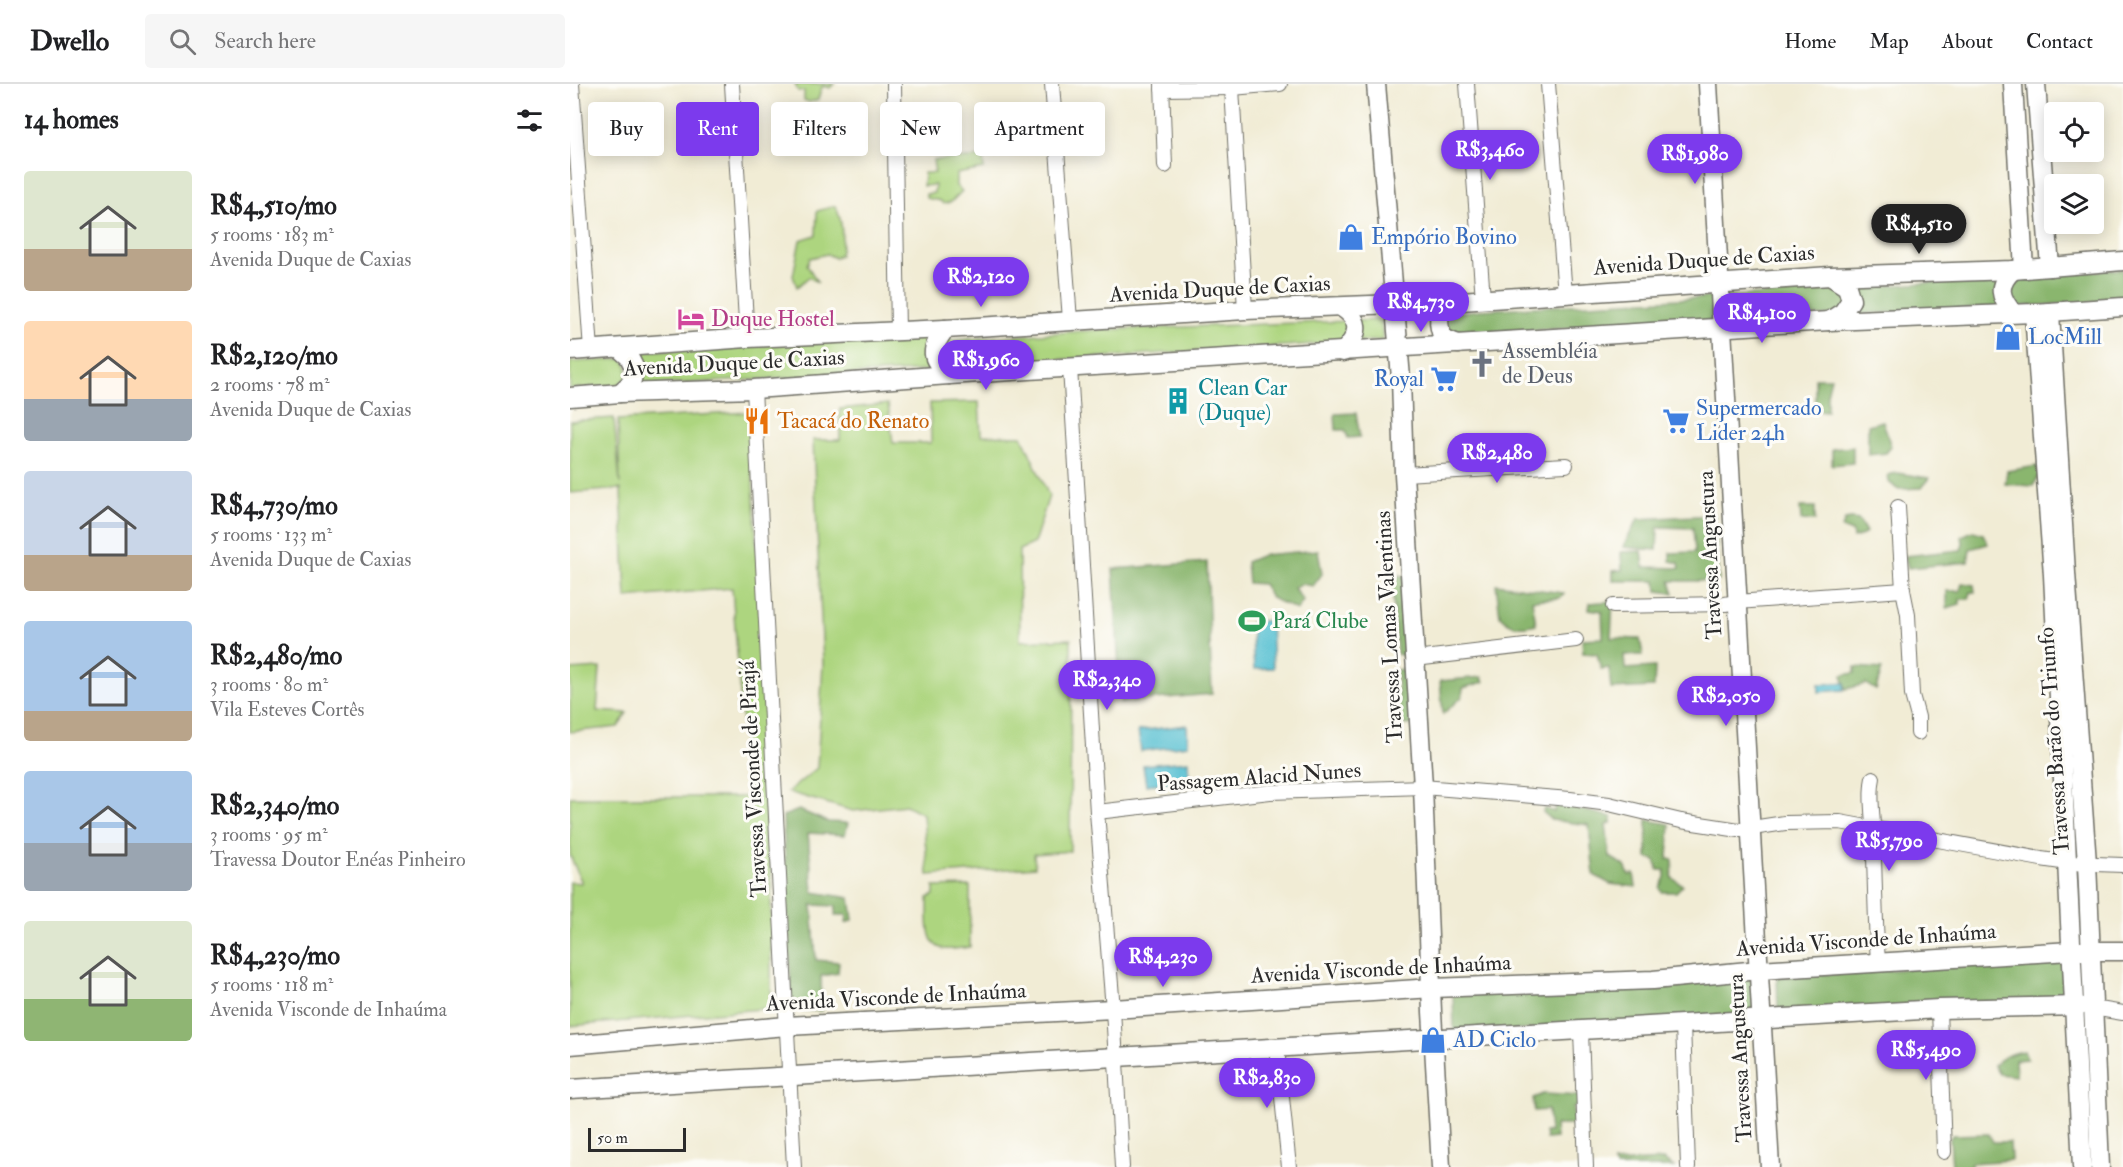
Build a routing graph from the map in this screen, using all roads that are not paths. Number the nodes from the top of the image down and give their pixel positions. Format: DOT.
graph roads {
  1 [pos="572,84"];
  2 [pos="732,84"];
  3 [pos="894,84"];
  4 [pos="1052,84"];
  5 [pos="1280,84"];
  6 [pos="1376,84"];
  7 [pos="1467,84"];
  8 [pos="1548,84"];
  9 [pos="1708,84"];
  10 [pos="2013,84"];
  11 [pos="2036,84"];
  12 [pos="1162,86"];
  13 [pos="1181,86"];
  14 [pos="1232,88"];
  15 [pos="1165,166"];
  16 [pos="2123,261"];
  17 [pos="2050,267"];
  18 [pos="2018,270"];
  19 [pos="1830,276"];
  20 [pos="1719,284"];
  21 [pos="1564,294"];
  22 [pos="1483,299"];
  23 [pos="1446,302"];
  24 [pos="1394,304"];
  25 [pos="1341,307"];
  26 [pos="2123,307"];
  27 [pos="1245,310"];
  28 [pos="2013,313"];
  29 [pos="2042,313"];
  30 [pos="1070,320"];
  31 [pos="1829,321"];
  32 [pos="945,329"];
  33 [pos="1721,329"];
  34 [pos="898,332"];
  35 [pos="747,338"];
  36 [pos="1458,344"];
  37 [pos="619,348"];
  38 [pos="1399,348"];
  39 [pos="591,350"];
  40 [pos="570,351"];
  41 [pos="1343,352"];
  42 [pos="1070,368"];
  43 [pos="949,375"];
  44 [pos="754,389"];
  45 [pos="620,393"];
  46 [pos="570,397"];
  47 [pos="1566,465"];
  48 [pos="1404,474"];
  49 [pos="1898,507"];
  50 [pos="2066,583"];
  51 [pos="1903,590"];
  52 [pos="1737,602"];
  53 [pos="1613,606"];
  54 [pos="1576,640"];
  55 [pos="1416,659"];
  56 [pos="1918,733"];
  57 [pos="1873,778"];
  58 [pos="1423,787"];
  59 [pos="1097,812"];
  60 [pos="1750,827"];
  61 [pos="1873,827"];
  62 [pos="2068,863"];
  63 [pos="2087,863"];
  64 [pos="2123,865"];
  65 [pos="2071,951"];
  66 [pos="2090,951"];
  67 [pos="2123,951"];
  68 [pos="1878,962"];
  69 [pos="1759,969"];
  70 [pos="1433,988"];
  71 [pos="2082,1007"];
  72 [pos="1113,1009"];
  73 [pos="1939,1009"];
  74 [pos="2123,1013"];
  75 [pos="1762,1019"];
  76 [pos="1683,1024"];
  77 [pos="787,1026"];
  78 [pos="1581,1031"];
  79 [pos="1434,1039"];
  80 [pos="570,1046"];
  81 [pos="1277,1048"];
  82 [pos="1116,1057"];
  83 [pos="789,1076"];
  84 [pos="570,1089"];
  85 [pos="1944,1152"];
  86 [pos="794,1167"];
  87 [pos="1122,1167"];
  88 [pos="1289,1167"];
  89 [pos="1441,1167"];
  90 [pos="1586,1167"];
  91 [pos="1688,1167"];
  92 [pos="1770,1167"];
  93 [pos="2082,1167"];
  94 [pos="2100,1167"];
  1 -- 39 [label="street"];
  2 -- 35 [label="street"];
  3 -- 34 [label="street"];
  4 -- 30 [label="street"];
  5 -- 14 [label="street"];
  6 -- 24 [label="street, Travessa Lomas Valentinas"];
  7 -- 22 [label="street"];
  8 -- 21 [label="street"];
  9 -- 20 [label="street, Travessa Angustura"];
  10 -- 18 [label="street"];
  11 -- 17 [label="street"];
  12 -- 13 [label="street"];
  12 -- 15 [label="street"];
  13 -- 14 [label="street"];
  14 -- 27 [label="street"];
  16 -- 17 [label="street, Avenida Duque de Caxias"];
  17 -- 18 [label="street, Avenida Duque de Caxias"];
  18 -- 19 [label="street, Avenida Duque de Caxias"];
  18 -- 28 [label="street"];
  19 -- 20 [label="street, Avenida Duque de Caxias"];
  19 -- 31 [label="street"];
  20 -- 21 [label="street, Avenida Duque de Caxias"];
  20 -- 33 [label="street, Travessa Angustura"];
  21 -- 22 [label="street, Avenida Duque de Caxias"];
  22 -- 23 [label="street, Avenida Duque de Caxias"];
  23 -- 24 [label="street, Avenida Duque de Caxias"];
  23 -- 36 [label="street"];
  24 -- 25 [label="street, Avenida Duque de Caxias"];
  24 -- 38 [label="street, Travessa Lomas Valentinas"];
  25 -- 27 [label="street, Avenida Duque de Caxias"];
  25 -- 41 [label="street"];
  26 -- 29 [label="street, Avenida Duque de Caxias"];
  27 -- 30 [label="street, Avenida Duque de Caxias"];
  28 -- 29 [label="street, Avenida Duque de Caxias"];
  28 -- 31 [label="street, Avenida Duque de Caxias"];
  29 -- 50 [label="street, Travessa Barão do Triunfo"];
  29 -- 50 [label="street, Travessa Barão do Triunfo"];
  30 -- 32 [label="street, Avenida Duque de Caxias"];
  31 -- 33 [label="street, Avenida Duque de Caxias"];
  32 -- 34 [label="street, Avenida Duque de Caxias"];
  32 -- 43 [label="street"];
  33 -- 36 [label="street, Avenida Duque de Caxias"];
  33 -- 52 [label="street, Travessa Angustura"];
  34 -- 35 [label="street, Avenida Duque de Caxias"];
  35 -- 37 [label="street, Avenida Duque de Caxias"];
  36 -- 38 [label="street, Avenida Duque de Caxias"];
  37 -- 39 [label="street, Avenida Duque de Caxias"];
  37 -- 45 [label="street"];
  38 -- 41 [label="street, Avenida Duque de Caxias"];
  38 -- 48 [label="street, Travessa Lomas Valentinas"];
  39 -- 40 [label="street, Avenida Duque de Caxias"];
  41 -- 42 [label="street, Avenida Duque de Caxias"];
  42 -- 43 [label="street, Avenida Duque de Caxias"];
  42 -- 59 [label="street"];
  43 -- 44 [label="street, Avenida Duque de Caxias"];
  44 -- 45 [label="street, Avenida Duque de Caxias"];
  44 -- 77 [label="street, Travessa Visconde de Pirajá"];
  45 -- 46 [label="street, Avenida Duque de Caxias"];
  47 -- 48 [label="street"];
  48 -- 55 [label="street, Travessa Lomas Valentinas"];
  49 -- 51 [label="street"];
  50 -- 62 [label="street, Travessa Barão do Triunfo"];
  50 -- 63 [label="street, Travessa Barão do Triunfo"];
  51 -- 52 [label="street"];
  51 -- 56 [label="street"];
  52 -- 53 [label="street"];
  52 -- 60 [label="street, Travessa Angustura"];
  54 -- 55 [label="street"];
  55 -- 58 [label="street, Travessa Lomas Valentinas"];
  57 -- 61 [label="street"];
  58 -- 59 [label="street, Passagem Alacid Nunes"];
  58 -- 60 [label="street, Passagem Alacid Nunes"];
  58 -- 70 [label="street, Travessa Lomas Valentinas"];
  59 -- 72 [label="street"];
  60 -- 61 [label="street, Passagem Alacid Nunes"];
  60 -- 69 [label="street, Travessa Angustura"];
  61 -- 62 [label="street, Passagem Alacid Nunes"];
  61 -- 68 [label="street"];
  62 -- 63 [label="street, Passagem Alacid Nunes"];
  62 -- 65 [label="street, Travessa Barão do Triunfo"];
  63 -- 64 [label="street, Passagem Alacid Nunes"];
  63 -- 66 [label="street, Travessa Barão do Triunfo"];
  65 -- 66 [label="street, Avenida Visconde de Inhaúma"];
  65 -- 68 [label="street, Avenida Visconde de Inhaúma"];
  65 -- 71 [label="street, Travessa Barão do Triunfo"];
  66 -- 67 [label="street, Avenida Visconde de Inhaúma"];
  66 -- 71 [label="street, Travessa Barão do Triunfo"];
  68 -- 69 [label="street, Avenida Visconde de Inhaúma"];
  69 -- 70 [label="street, Avenida Visconde de Inhaúma"];
  69 -- 75 [label="street, Travessa Angustura"];
  70 -- 72 [label="street, Avenida Visconde de Inhaúma"];
  70 -- 79 [label="street, Travessa Lomas Valentinas"];
  71 -- 73 [label="street"];
  71 -- 74 [label="street"];
  71 -- 93 [label="street, Travessa Barão do Triunfo"];
  71 -- 94 [label="street, Travessa Barão do Triunfo"];
  72 -- 77 [label="street, Avenida Visconde de Inhaúma"];
  72 -- 82 [label="street"];
  73 -- 75 [label="street"];
  73 -- 85 [label="street"];
  75 -- 76 [label="street"];
  75 -- 92 [label="street, Travessa Angustura"];
  76 -- 78 [label="street"];
  76 -- 91 [label="street"];
  77 -- 80 [label="street, Avenida Visconde de Inhaúma"];
  77 -- 83 [label="street, Travessa Visconde de Pirajá"];
  78 -- 79 [label="street"];
  78 -- 90 [label="street"];
  79 -- 81 [label="street"];
  79 -- 89 [label="street, Travessa Lomas Valentinas"];
  81 -- 82 [label="street"];
  81 -- 88 [label="street"];
  82 -- 83 [label="street"];
  82 -- 87 [label="street"];
  83 -- 84 [label="street"];
  83 -- 86 [label="street, Travessa Visconde de Pirajá"];
}
